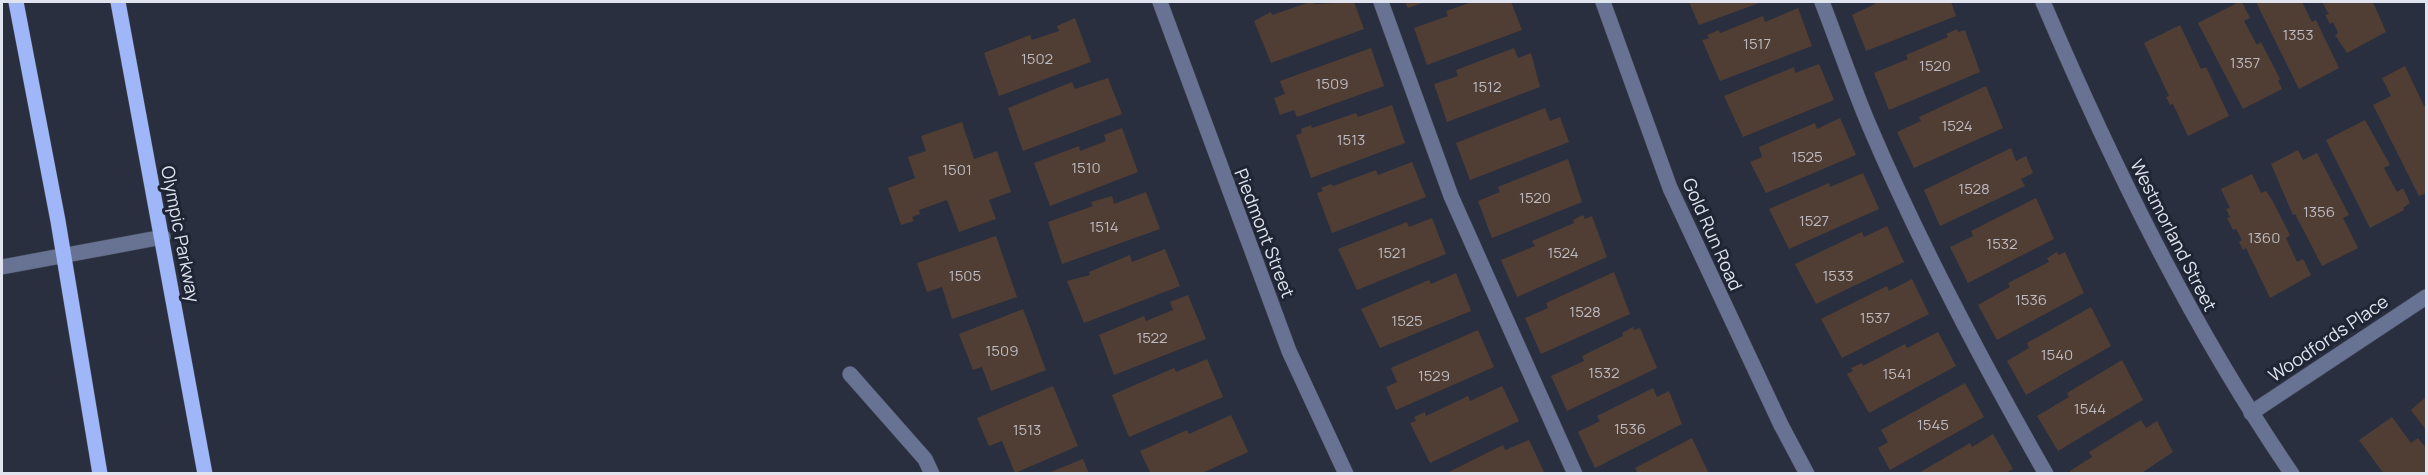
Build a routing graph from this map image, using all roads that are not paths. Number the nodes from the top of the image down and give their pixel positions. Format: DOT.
graph roads {
  1 [pos="16,2"];
  2 [pos="118,2"];
  3 [pos="1160,2"];
  4 [pos="1381,2"];
  5 [pos="1603,2"];
  6 [pos="1822,2"];
  7 [pos="2043,2"];
  8 [pos="163,237"];
  9 [pos="64,257"];
  10 [pos="2,267"];
  11 [pos="2427,297"];
  12 [pos="850,374"];
  13 [pos="2251,413"];
  14 [pos="100,474"];
  15 [pos="205,474"];
  16 [pos="932,474"];
  17 [pos="1346,474"];
  18 [pos="1575,474"];
  19 [pos="1807,474"];
  20 [pos="2046,474"];
  21 [pos="2292,474"];
  1 -- 9 [label="main road"];
  2 -- 8 [label="main road, Olympic Parkway"];
  3 -- 17 [label="street, Piedmont Street"];
  4 -- 18 [label="street"];
  5 -- 19 [label="street, Gold Run Road"];
  6 -- 20 [label="street"];
  7 -- 13 [label="street, Westmorland Street"];
  8 -- 9 [label="street"];
  8 -- 15 [label="main road, Olympic Parkway"];
  9 -- 10 [label="street"];
  9 -- 14 [label="main road"];
  11 -- 13 [label="street, Woodfords Place"];
  12 -- 16 [label="street"];
  13 -- 21 [label="street, Westmorland Street"];
}
